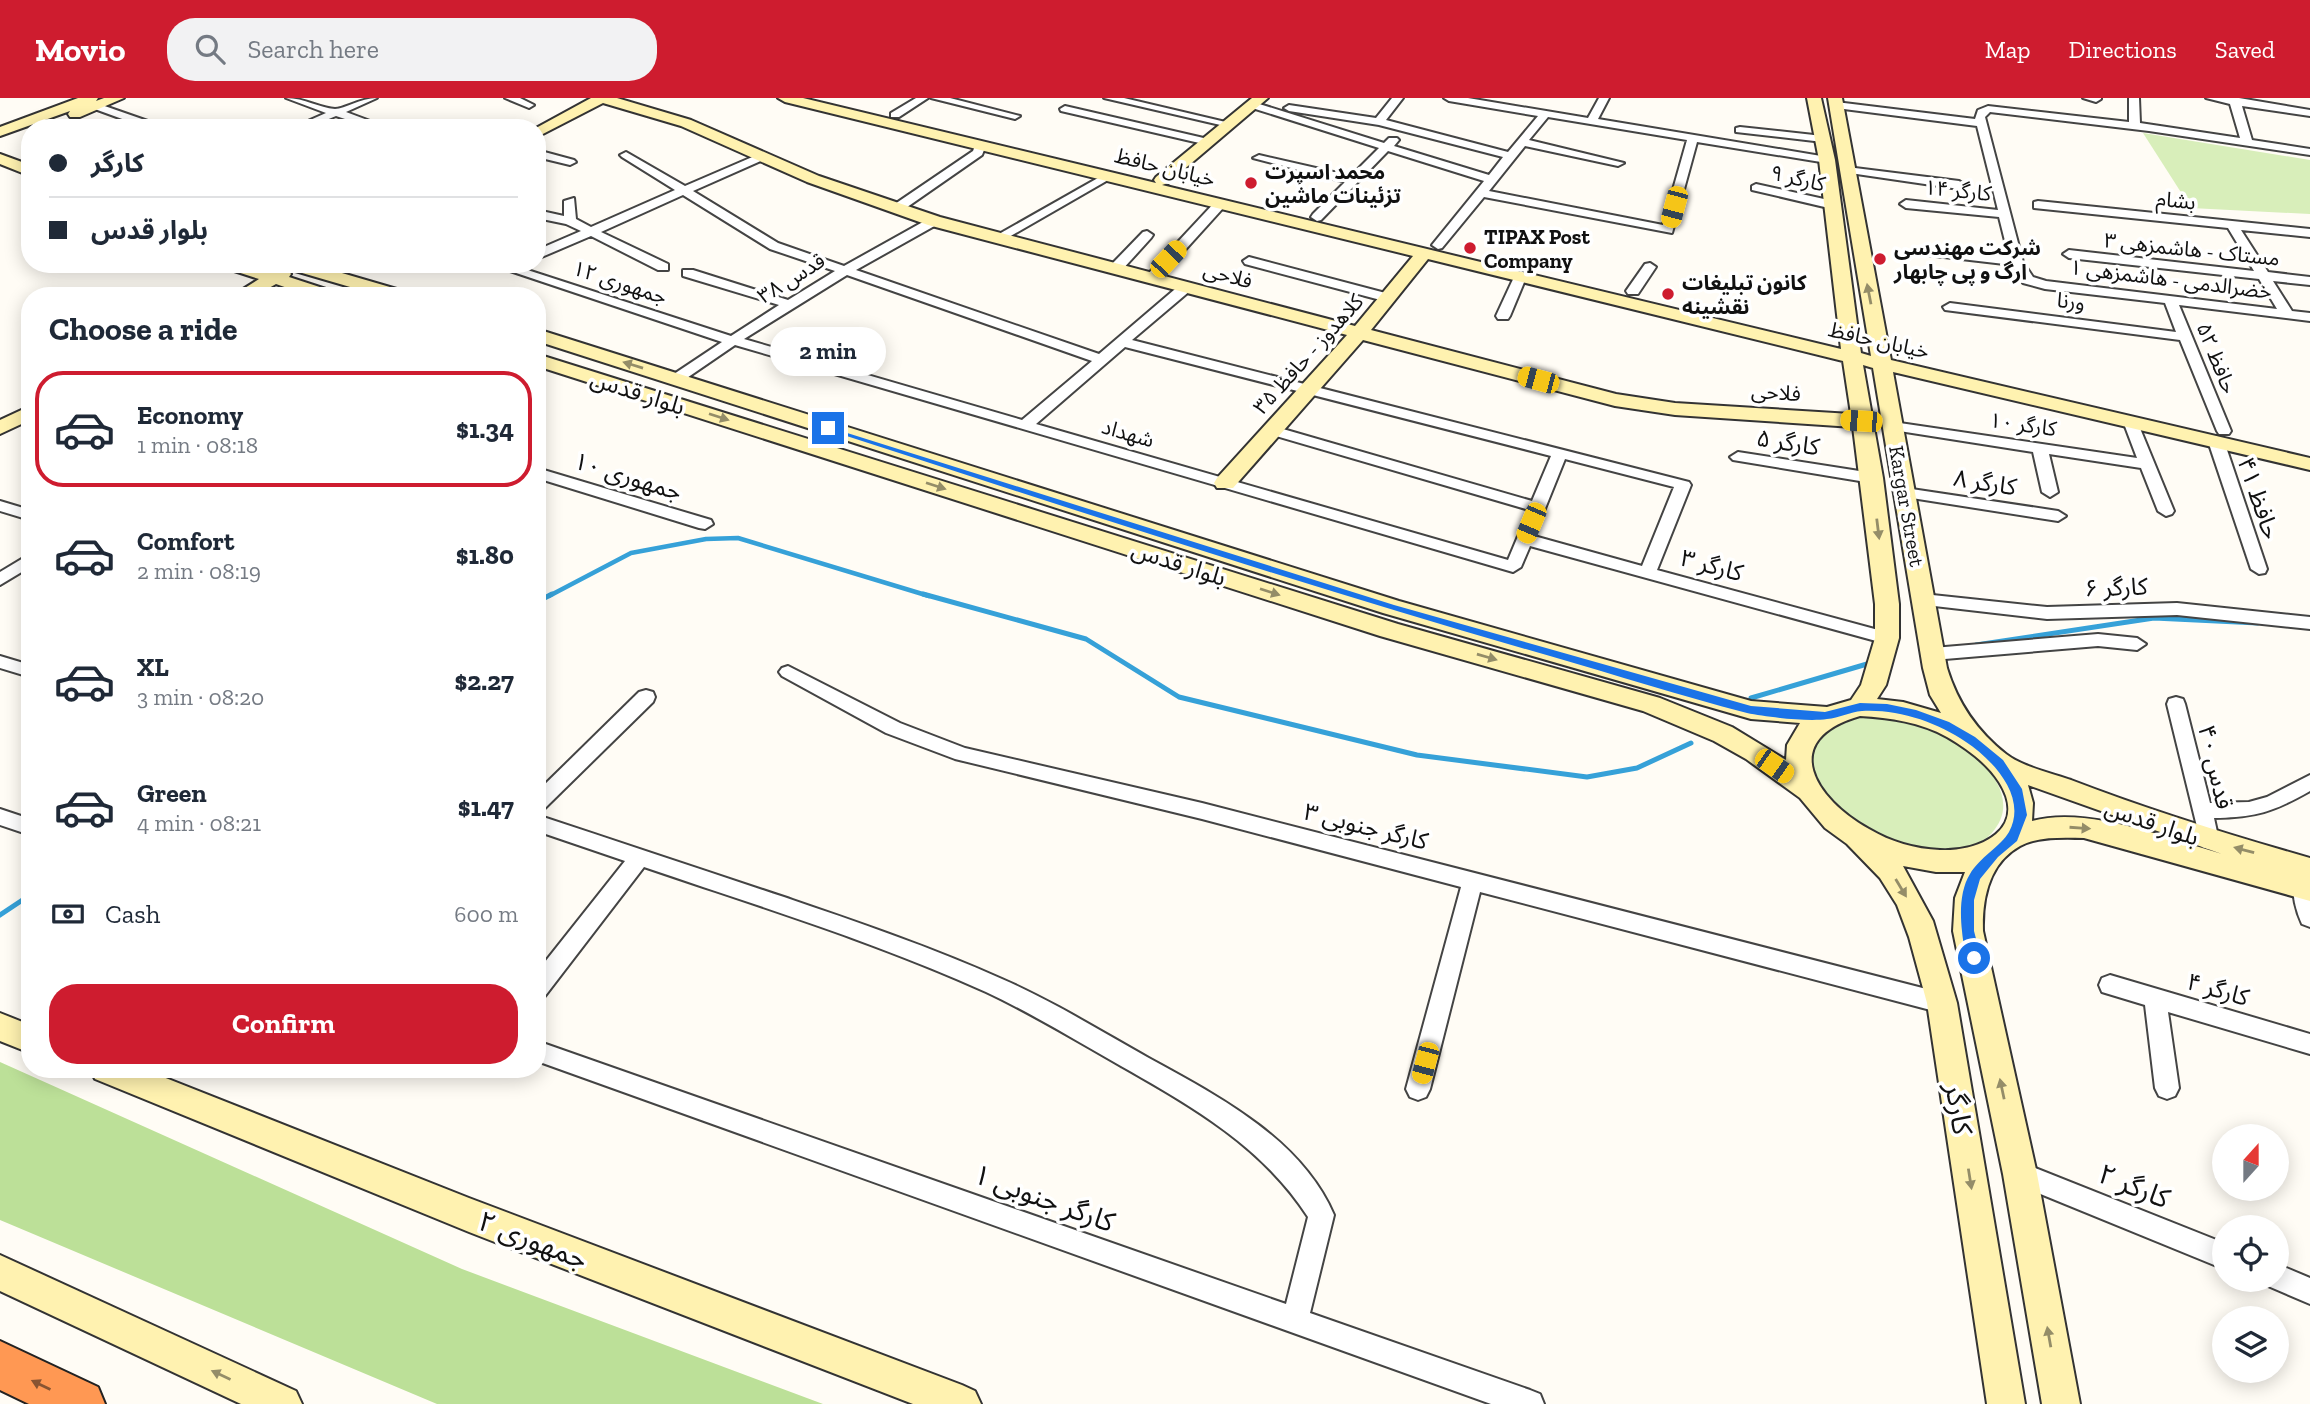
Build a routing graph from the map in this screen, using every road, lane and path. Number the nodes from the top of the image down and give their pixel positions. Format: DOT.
graph roads {
  1 [pos="117,98"];
  2 [pos="291,98"];
  3 [pos="372,98"];
  4 [pos="510,98"];
  5 [pos="601,98"];
  6 [pos="785,98"];
  7 [pos="824,98"];
  8 [pos="923,98"];
  9 [pos="936,98"];
  10 [pos="1109,98"];
  11 [pos="1398,98"];
  12 [pos="1449,98"];
  13 [pos="1604,98"];
  14 [pos="1814,98"];
  15 [pos="2020,98"];
  16 [pos="2134,98"];
  17 [pos="2211,98"];
  18 [pos="2235,100"];
  19 [pos="1257,101"];
  20 [pos="1835,101"];
  21 [pos="93,102"];
  22 [pos="529,105"];
  23 [pos="1065,109"];
  24 [pos="335,112"];
  25 [pos="2026,113"];
  26 [pos="2310,113"];
  27 [pos="1545,114"];
  28 [pos="895,115"];
  29 [pos="1015,116"];
  30 [pos="40,119"];
  31 [pos="56,119"];
  32 [pos="136,119"];
  33 [pos="318,119"];
  34 [pos="356,119"];
  35 [pos="1592,121"];
  36 [pos="1379,122"];
  37 [pos="1982,123"];
  38 [pos="1229,124"];
  39 [pos="21,125"];
  40 [pos="2135,125"];
  41 [pos="546,128"];
  42 [pos="1407,129"];
  43 [pos="1740,130"];
  44 [pos="0,132"];
  45 [pos="21,134"];
  46 [pos="1693,138"];
  47 [pos="1823,139"];
  48 [pos="0,142"];
  49 [pos="1208,142"];
  50 [pos="1522,142"];
  51 [pos="2247,142"];
  52 [pos="980,145"];
  53 [pos="1384,147"];
  54 [pos="2310,152"];
  55 [pos="1039,154"];
  56 [pos="546,155"];
  57 [pos="626,155"];
  58 [pos="1510,156"];
  59 [pos="761,157"];
  60 [pos="1259,158"];
  61 [pos="0,159"];
  62 [pos="1827,160"];
  63 [pos="570,162"];
  64 [pos="1618,163"];
  65 [pos="21,167"];
  66 [pos="1847,170"];
  67 [pos="1109,176"];
  68 [pos="1162,180"];
  69 [pos="1351,180"];
  70 [pos="1492,180"];
  71 [pos="1959,185"];
  72 [pos="1756,188"];
  73 [pos="685,190"];
  74 [pos="1482,193"];
  75 [pos="570,201"];
  76 [pos="1220,204"];
  77 [pos="1906,204"];
  78 [pos="1833,205"];
  79 [pos="2038,205"];
  80 [pos="896,209"];
  81 [pos="1270,211"];
  82 [pos="2005,214"];
  83 [pos="546,216"];
  84 [pos="1317,217"];
  85 [pos="570,221"];
  86 [pos="934,221"];
  87 [pos="2232,225"];
  88 [pos="590,233"];
  89 [pos="2310,233"];
  90 [pos="1147,235"];
  91 [pos="998,238"];
  92 [pos="1431,249"];
  93 [pos="546,251"];
  94 [pos="1922,251"];
  95 [pos="2069,254"];
  96 [pos="1249,261"];
  97 [pos="2017,262"];
  98 [pos="663,267"];
  99 [pos="1650,267"];
  100 [pos="1116,268"];
  101 [pos="843,270"];
  102 [pos="256,273"];
  103 [pos="282,273"];
  104 [pos="322,273"];
  105 [pos="530,273"];
  106 [pos="688,273"];
  107 [pos="1521,275"];
  108 [pos="2264,277"];
  109 [pos="1152,278"];
  110 [pos="272,279"];
  111 [pos="2310,281"];
  112 [pos="257,287"];
  113 [pos="298,287"];
  114 [pos="370,287"];
  115 [pos="1186,287"];
  116 [pos="1633,291"];
  117 [pos="1388,298"];
  118 [pos="2170,300"];
  119 [pos="789,304"];
  120 [pos="1950,307"];
  121 [pos="2287,314"];
  122 [pos="1503,316"];
  123 [pos="2310,317"];
  124 [pos="1359,333"];
  125 [pos="2187,337"];
  126 [pos="546,338"];
  127 [pos="731,340"];
  128 [pos="1123,342"];
  129 [pos="1851,350"];
  130 [pos="1880,357"];
  131 [pos="1103,359"];
  132 [pos="546,363"];
  133 [pos="676,379"];
  134 [pos="1308,388"];
  135 [pos="21,417"];
  136 [pos="1861,421"];
  137 [pos="2130,421"];
  138 [pos="1025,425"];
  139 [pos="1893,426"];
  140 [pos="0,428"];
  141 [pos="828,428"];
  142 [pos="1271,430"];
  143 [pos="2220,436"];
  144 [pos="807,445"];
  145 [pos="2040,448"];
  146 [pos="2310,452"];
  147 [pos="1559,455"];
  148 [pos="1738,457"];
  149 [pos="2147,464"];
  150 [pos="2310,464"];
  151 [pos="546,475"];
  152 [pos="1872,478"];
  153 [pos="1225,483"];
  154 [pos="2050,492"];
  155 [pos="1905,493"];
  156 [pos="0,506"];
  157 [pos="1537,508"];
  158 [pos="2166,511"];
  159 [pos="21,512"];
  160 [pos="2058,516"];
  161 [pos="705,524"];
  162 [pos="1524,539"];
  163 [pos="21,565"];
  164 [pos="2259,569"];
  165 [pos="1647,573"];
  166 [pos="0,580"];
  167 [pos="1923,600"];
  168 [pos="2310,623"];
  169 [pos="1887,638"];
  170 [pos="2137,644"];
  171 [pos="1933,654"];
  172 [pos="0,662"];
  173 [pos="21,668"];
  174 [pos="788,673"];
  175 [pos="646,697"];
  176 [pos="2176,704"];
  177 [pos="1860,707"];
  178 [pos="1825,716"];
  179 [pos="1971,740"];
  180 [pos="1999,763"];
  181 [pos="2310,782"];
  182 [pos="1808,790"];
  183 [pos="546,795"];
  184 [pos="2202,811"];
  185 [pos="0,817"];
  186 [pos="21,824"];
  187 [pos="546,826"];
  188 [pos="1857,836"];
  189 [pos="2209,841"];
  190 [pos="2003,845"];
  191 [pos="639,858"];
  192 [pos="1473,880"];
  193 [pos="2308,882"];
  194 [pos="2310,918"];
  195 [pos="546,977"];
  196 [pos="2110,985"];
  197 [pos="2155,998"];
  198 [pos="1942,1003"];
  199 [pos="0,1027"];
  200 [pos="21,1035"];
  201 [pos="2310,1044"];
  202 [pos="546,1054"];
  203 [pos="128,1078"];
  204 [pos="2167,1088"];
  205 [pos="1418,1089"];
  206 [pos="2021,1174"];
  207 [pos="2212,1251"];
  208 [pos="0,1273"];
  209 [pos="2289,1282"];
  210 [pos="2310,1291"];
  211 [pos="1295,1320"];
  212 [pos="0,1365"];
  213 [pos="81,1404"];
  214 [pos="284,1404"];
  215 [pos="962,1404"];
  216 [pos="1530,1404"];
  217 [pos="2006,1404"];
  218 [pos="2061,1404"];
  1 -- 21 [label="main road"];
  2 -- 24 [label="street"];
  3 -- 24 [label="street"];
  4 -- 22 [label="street"];
  5 -- 41 [label="main road"];
  5 -- 59 [label="main road, فلاحی"];
  6 -- 52 [label="main road, خیابان حافظ"];
  7 -- 28 [label="main road, خیابان حافظ"];
  8 -- 28 [label="street"];
  9 -- 29 [label="street"];
  10 -- 38 [label="street"];
  11 -- 36 [label="street"];
  12 -- 27 [label="street"];
  13 -- 35 [label="street"];
  14 -- 47 [label="main road, Kargar Street"];
  15 -- 25 [label="street"];
  16 -- 40 [label="street"];
  17 -- 18 [label="street"];
  18 -- 26 [label="street"];
  18 -- 51 [label="street"];
  19 -- 36 [label="street"];
  19 -- 38 [label="main road"];
  19 -- 53 [label="street"];
  20 -- 37 [label="street"];
  20 -- 66 [label="main road, Kargar Street"];
  21 -- 30 [label="main road"];
  21 -- 31 [label="main road"];
  21 -- 32 [label="street"];
  23 -- 49 [label="street"];
  24 -- 33 [label="street"];
  24 -- 34 [label="street"];
  25 -- 37 [label="street"];
  25 -- 40 [label="street"];
  27 -- 35 [label="street"];
  27 -- 50 [label="street"];
  28 -- 55 [label="main road, خیابان حافظ"];
  35 -- 46 [label="street"];
  36 -- 42 [label="street"];
  37 -- 82 [label="street"];
  38 -- 49 [label="main road"];
  39 -- 44 [label="main road"];
  40 -- 51 [label="street"];
  42 -- 53 [label="street"];
  42 -- 58 [label="street"];
  43 -- 47 [label="street"];
  45 -- 48 [label="main road"];
  46 -- 62 [label="street"];
  46 -- 74 [label="street"];
  47 -- 62 [label="main road, Kargar Street"];
  49 -- 68 [label="main road"];
  50 -- 58 [label="street"];
  50 -- 64 [label="street"];
  51 -- 54 [label="street"];
  52 -- 55 [label="main road, خیابان حافظ"];
  52 -- 80 [label="street"];
  53 -- 69 [label="street"];
  53 -- 70 [label="street"];
  55 -- 67 [label="main road, خیابان حافظ"];
  55 -- 68 [label="main road, خیابان حافظ"];
  56 -- 63 [label="street"];
  57 -- 73 [label="street"];
  58 -- 70 [label="street"];
  59 -- 73 [label="street"];
  59 -- 80 [label="main road, فلاحی"];
  60 -- 69 [label="street"];
  61 -- 65 [label="main road"];
  62 -- 78 [label="main road, Kargar Street"];
  66 -- 71 [label="street"];
  130 -- 66 [label="main road, Kargar Street, one-way"];
  67 -- 76 [label="main road, خیابان حافظ"];
  67 -- 91 [label="street"];
  68 -- 81 [label="main road, خیابان حافظ"];
  69 -- 84 [label="street"];
  70 -- 74 [label="street"];
  72 -- 78 [label="street, کارگر ۹"];
  73 -- 88 [label="street"];
  73 -- 101 [label="street"];
  74 -- 92 [label="street"];
  75 -- 85 [label="street"];
  76 -- 81 [label="main road, خیابان حافظ"];
  76 -- 109 [label="street"];
  77 -- 82 [label="street, کارگر ۱۴"];
  78 -- 129 [label="main road, Kargar Street"];
  79 -- 87 [label="street, بشام"];
  80 -- 86 [label="main road, فلاحی"];
  81 -- 84 [label="main road, خیابان حافظ"];
  81 -- 92 [label="main road, خیابان حافظ"];
  82 -- 97 [label="street"];
  83 -- 85 [label="street"];
  84 -- 92 [label="main road, خیابان حافظ"];
  85 -- 88 [label="street"];
  86 -- 91 [label="main road, فلاحی"];
  86 -- 101 [label="street, قدس ۳۸"];
  87 -- 89 [label="street, بشام"];
  87 -- 108 [label="street"];
  88 -- 93 [label="street"];
  88 -- 98 [label="street"];
  90 -- 100 [label="street"];
  91 -- 100 [label="main road, فلاحی"];
  92 -- 107 [label="main road, خیابان حافظ"];
  92 -- 116 [label="main road, خیابان حافظ"];
  92 -- 117 [label="main road, کلاهدوز - حافظ ۳۵"];
  94 -- 97 [label="street"];
  95 -- 108 [label="street, مستاک - هاشمزهی ۳"];
  96 -- 117 [label="street"];
  97 -- 118 [label="street, خضرالدمی - هاشمزهی ۱"];
  99 -- 116 [label="street"];
  100 -- 109 [label="main road, فلاحی"];
  101 -- 119 [label="street, قدس ۳۸"];
  101 -- 131 [label="street"];
  102 -- 110 [label="main road"];
  103 -- 110 [label="main road"];
  104 -- 114 [label="main road"];
  105 -- 127 [label="street, جمهوری ۱۲"];
  106 -- 119 [label="street"];
  107 -- 122 [label="street"];
  107 -- 129 [label="main road, خیابان حافظ"];
  108 -- 111 [label="street, مستاک - هاشمزهی ۳"];
  108 -- 121 [label="street"];
  109 -- 115 [label="main road, فلاحی"];
  110 -- 112 [label="main road"];
  110 -- 113 [label="main road"];
  115 -- 124 [label="main road, فلاحی"];
  115 -- 128 [label="street"];
  116 -- 129 [label="main road, خیابان حافظ"];
  117 -- 124 [label="main road, کلاهدوز - حافظ ۳۵"];
  118 -- 121 [label="street, خضرالدمی - هاشمزهی ۱"];
  118 -- 125 [label="street, حافظ ۵۲"];
  119 -- 127 [label="street, قدس ۳۸"];
  120 -- 125 [label="street, ورنا"];
  121 -- 123 [label="street, خضرالدمی - هاشمزهی ۱"];
  124 -- 134 [label="main road, کلاهدوز - حافظ ۳۵"];
  124 -- 136 [label="main road, فلاحی"];
  125 -- 143 [label="street, حافظ ۵۲"];
  133 -- 126 [label="main road, بلوار قدس, one-way"];
  127 -- 133 [label="street, قدس ۳۸"];
  127 -- 138 [label="street, شهداد"];
  128 -- 131 [label="street"];
  128 -- 134 [label="street"];
  129 -- 130 [label="main road, خیابان حافظ"];
  129 -- 136 [label="main road, Kargar Street"];
  130 -- 137 [label="main road, خیابان حافظ"];
  130 -- 139 [label="main road, Kargar Street"];
  130 -- 143 [label="main road, خیابان حافظ"];
  131 -- 138 [label="street"];
  132 -- 144 [label="main road, بلوار قدس, one-way"];
  133 -- 141 [label="main road, بلوار قدس"];
  134 -- 142 [label="main road, کلاهدوز - حافظ ۳۵"];
  134 -- 147 [label="street"];
  135 -- 140 [label="main road"];
  136 -- 152 [label="main road, Kargar Street"];
  137 -- 143 [label="main road, خیابان حافظ"];
  137 -- 149 [label="street"];
  138 -- 153 [label="street, شهداد"];
  139 -- 145 [label="street, کارگر ۱۰"];
  139 -- 155 [label="main road, Kargar Street"];
  141 -- 144 [label="main road"];
  141 -- 178 [label="main road, بلوار قدس"];
  142 -- 153 [label="main road, کلاهدوز - حافظ ۳۵"];
  142 -- 157 [label="street"];
  143 -- 146 [label="main road, خیابان حافظ"];
  143 -- 150 [label="main road, خیابان حافظ"];
  143 -- 164 [label="street, حافظ ۴۱"];
  144 -- 182 [label="main road, بلوار قدس, one-way"];
  145 -- 149 [label="street, کارگر ۱۰"];
  145 -- 154 [label="street"];
  147 -- 157 [label="street"];
  147 -- 165 [label="street"];
  148 -- 152 [label="street, کارگر ۵"];
  149 -- 158 [label="street"];
  151 -- 161 [label="street, جمهوری ۱۰"];
  152 -- 169 [label="main road, Kargar Street, one-way"];
  153 -- 162 [label="street, شهداد"];
  155 -- 160 [label="street, کارگر ۸"];
  155 -- 167 [label="main road, Kargar Street"];
  156 -- 159 [label="street"];
  157 -- 162 [label="street"];
  162 -- 165 [label="street, کارگر ۳"];
  163 -- 166 [label="street"];
  165 -- 169 [label="street, کارگر ۳"];
  167 -- 168 [label="street, کارگر ۶"];
  167 -- 171 [label="main road, Kargar Street"];
  169 -- 177 [label="main road, Kargar Street"];
  170 -- 171 [label="street"];
  171 -- 179 [label="main road, Kargar Street"];
  172 -- 173 [label="street"];
  174 -- 192 [label="street, کارگر جنوبی ۳"];
  175 -- 183 [label="street"];
  176 -- 184 [label="street, قدس ۴۰"];
  177 -- 178 [label="main road"];
  177 -- 179 [label="main road"];
  178 -- 182 [label="main road"];
  179 -- 180 [label="main road"];
  180 -- 189 [label="main road, بلوار قدس"];
  180 -- 190 [label="main road"];
  181 -- 184 [label="street"];
  182 -- 188 [label="main road"];
  184 -- 189 [label="street, قدس ۴۰"];
  185 -- 186 [label="street"];
  187 -- 191 [label="street"];
  188 -- 190 [label="main road"];
  188 -- 198 [label="main road, کارگر, one-way"];
  193 -- 189 [label="main road, بلوار قدس, one-way"];
  190 -- 193 [label="main road, بلوار قدس, one-way"];
  206 -- 190 [label="main road, کارگر, one-way"];
  191 -- 195 [label="street"];
  191 -- 211 [label="street"];
  192 -- 198 [label="street, کارگر جنوبی ۳"];
  192 -- 205 [label="street"];
  193 -- 194 [label="street"];
  196 -- 197 [label="street, کارگر ۴"];
  197 -- 201 [label="street, کارگر ۴"];
  197 -- 204 [label="street"];
  198 -- 217 [label="main road, کارگر, one-way"];
  199 -- 200 [label="main road"];
  202 -- 211 [label="street, کارگر جنوبی ۱"];
  203 -- 215 [label="main road, جمهوری ۲"];
  206 -- 207 [label="street, کارگر ۲"];
  218 -- 206 [label="main road, کارگر, one-way"];
  214 -- 208 [label="main road, one-way"];
  209 -- 210 [label="street"];
  211 -- 216 [label="street, کارگر جنوبی ۱"];
  213 -- 212 [label="highway, one-way"];
}
